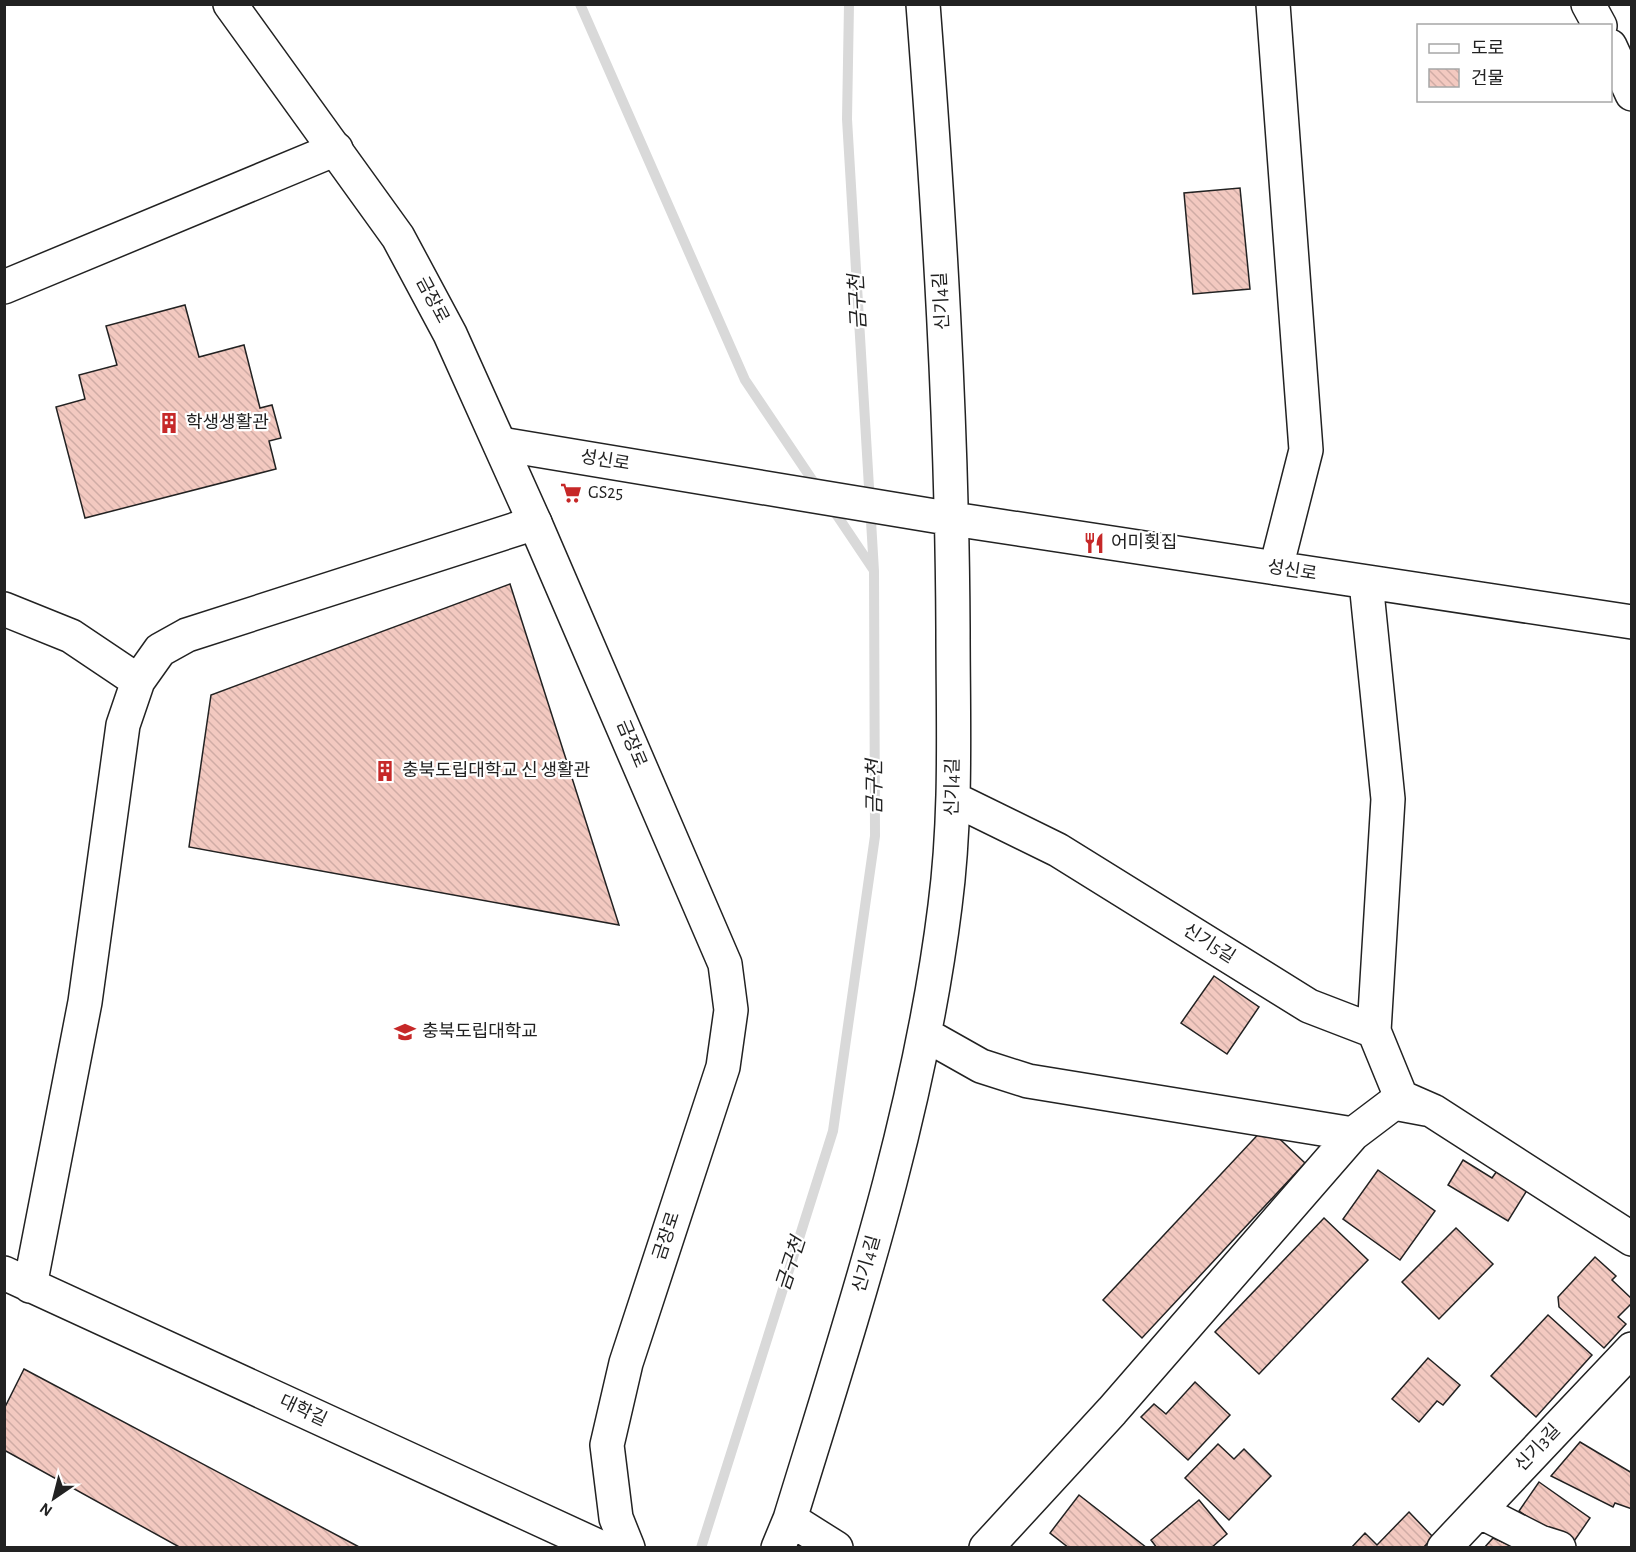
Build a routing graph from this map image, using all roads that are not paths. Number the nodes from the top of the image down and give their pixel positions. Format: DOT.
graph roads {
  1 [pos="230,4"];
  2 [pos="923,4"];
  3 [pos="1273,4"];
  4 [pos="1588,4"];
  5 [pos="1599,24"];
  6 [pos="1612,48"];
  7 [pos="1632,94"];
  8 [pos="336,149"];
  9 [pos="4,286"];
  10 [pos="500,444"];
  11 [pos="953,519"];
  12 [pos="535,523"];
  13 [pos="1276,568"];
  14 [pos="1366,582"];
  15 [pos="4,609"];
  16 [pos="1632,622"];
  17 [pos="138,681"];
  18 [pos="954,799"];
  19 [pos="1374,1031"];
  20 [pos="926,1035"];
  21 [pos="1434,1111"];
  22 [pos="1353,1134"];
  23 [pos="1632,1239"];
  24 [pos="17,1280"];
  25 [pos="1632,1349"];
  26 [pos="1479,1511"];
  27 [pos="784,1533"];
  28 [pos="602,1548"];
  29 [pos="628,1548"];
  30 [pos="836,1548"];
  31 [pos="986,1548"];
  32 [pos="1444,1548"];
  33 [pos="1559,1548"];
  1 -- 8 [label="street, 금장로"];
  2 -- 11 [label="street, 신기4길"];
  3 -- 13 [label="street"];
  4 -- 5 [label="street"];
  6 -- 7 [label="street"];
  8 -- 9 [label="street"];
  8 -- 10 [label="street, 금장로"];
  10 -- 11 [label="street, 성신로"];
  10 -- 12 [label="street, 금장로"];
  11 -- 13 [label="street, 성신로"];
  11 -- 18 [label="street, 신기4길"];
  12 -- 17 [label="street"];
  12 -- 29 [label="street, 금장로"];
  13 -- 14 [label="street, 성신로"];
  14 -- 16 [label="street, 성신로"];
  14 -- 19 [label="street"];
  15 -- 17 [label="street"];
  17 -- 24 [label="street"];
  18 -- 19 [label="street, 신기5길"];
  18 -- 20 [label="street, 신기4길"];
  19 -- 21 [label="street"];
  20 -- 22 [label="street"];
  20 -- 27 [label="street, 신기4길"];
  21 -- 22 [label="street"];
  21 -- 23 [label="street"];
  22 -- 31 [label="street"];
  24 -- 28 [label="street, 대학길"];
  25 -- 26 [label="street, 신기3길"];
  26 -- 32 [label="street, 신기3길"];
  26 -- 33 [label="street"];
  27 -- 30 [label="street"];
}
